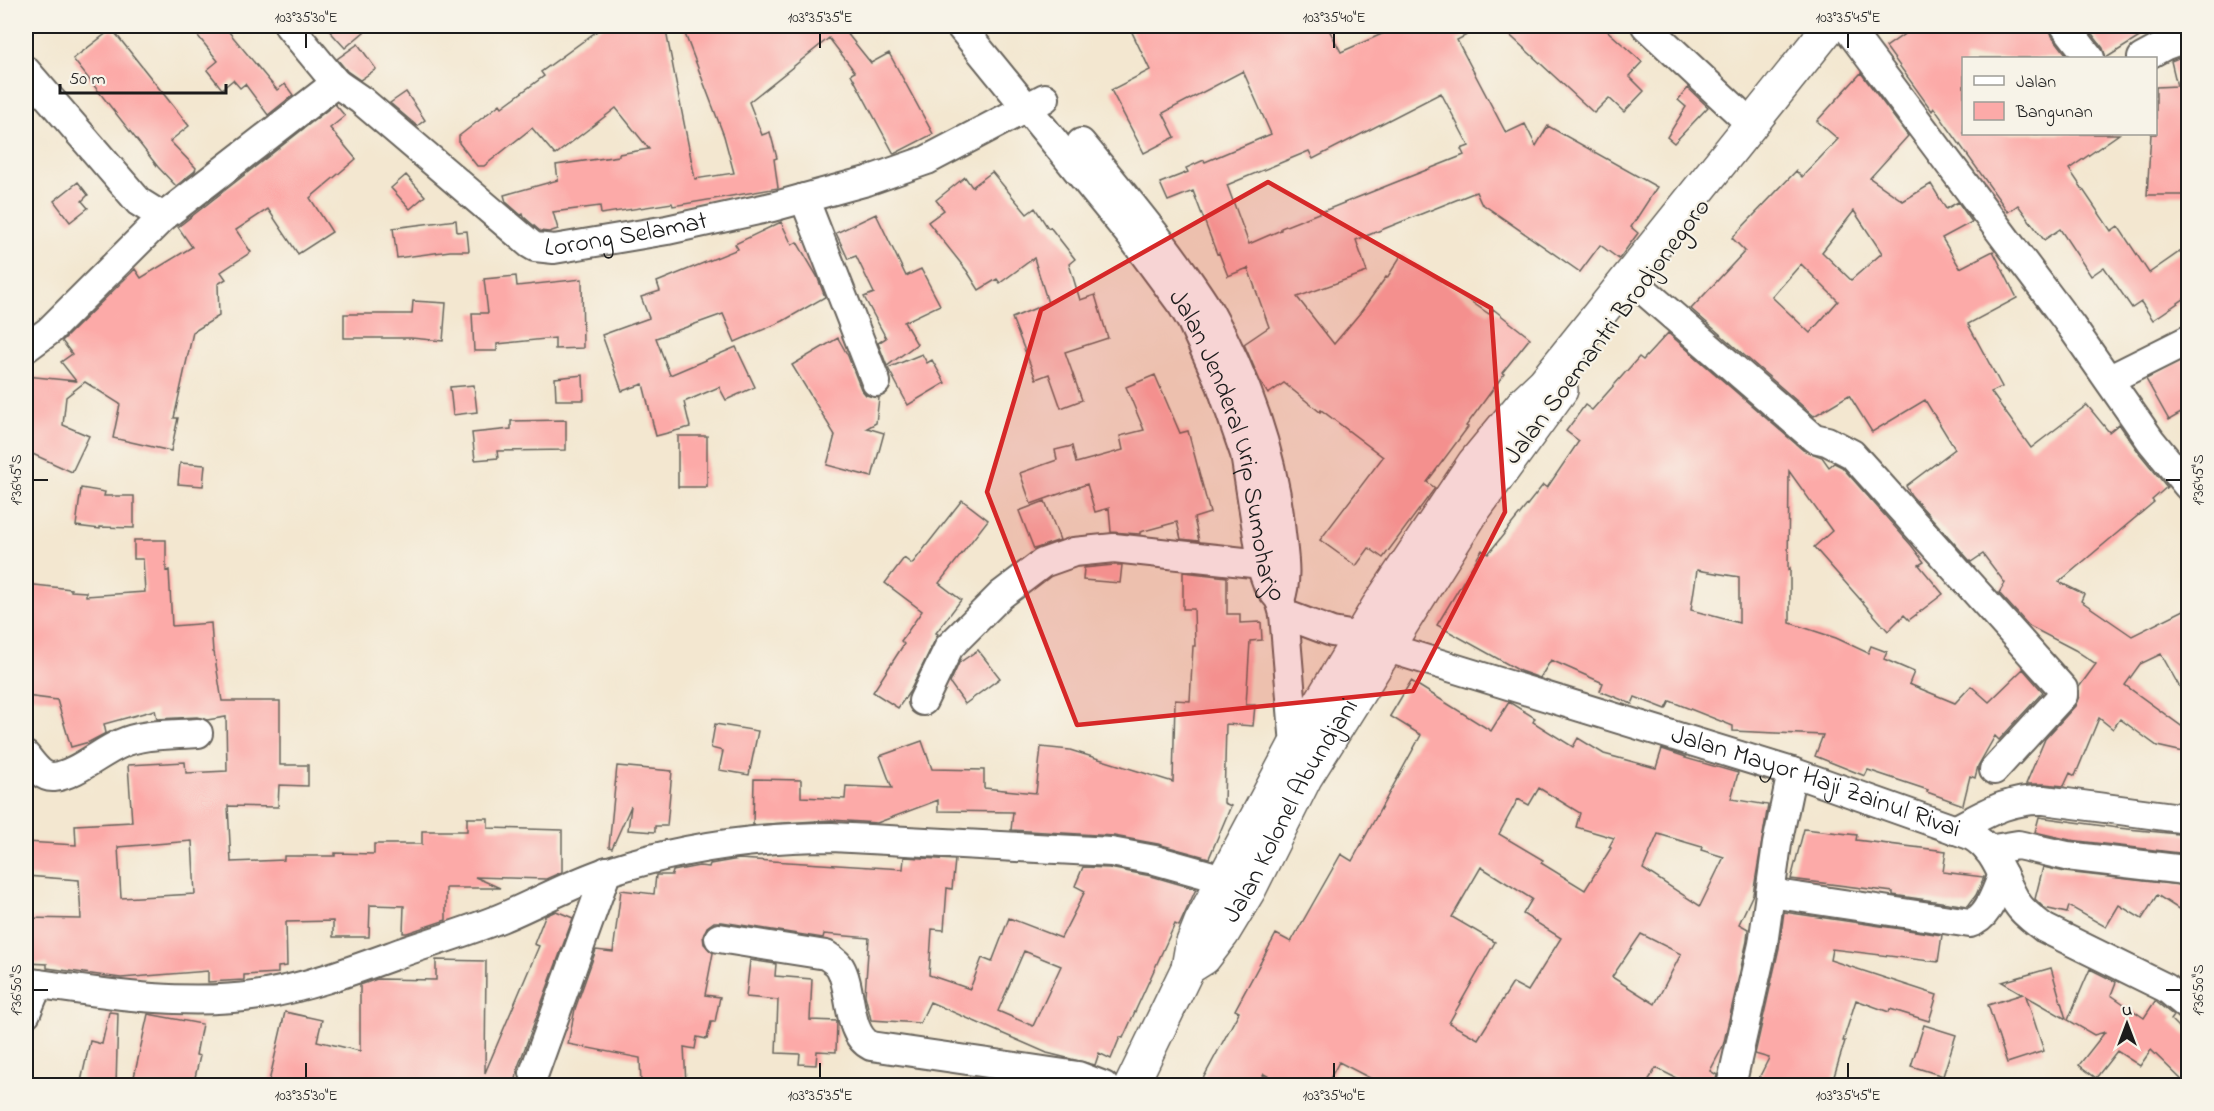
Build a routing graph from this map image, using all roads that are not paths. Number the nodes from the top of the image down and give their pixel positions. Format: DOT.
graph roads {
  1 [pos="289,26"];
  2 [pos="960,26"];
  3 [pos="986,26"];
  4 [pos="1646,26"];
  5 [pos="1830,26"];
  6 [pos="1844,26"];
  7 [pos="2065,26"];
  8 [pos="2188,38"];
  9 [pos="2089,57"];
  10 [pos="2144,57"];
  11 [pos="26,71"];
  12 [pos="336,83"];
  13 [pos="1036,103"];
  14 [pos="1747,135"];
  15 [pos="804,198"];
  16 [pos="163,217"];
  17 [pos="1641,288"];
  18 [pos="2188,340"];
  19 [pos="26,348"];
  20 [pos="2110,379"];
  21 [pos="876,382"];
  22 [pos="2188,486"];
  23 [pos="1262,564"];
  24 [pos="1282,607"];
  25 [pos="1375,642"];
  26 [pos="923,701"];
  27 [pos="198,733"];
  28 [pos="1295,746"];
  29 [pos="26,756"];
  30 [pos="1994,770"];
  31 [pos="1792,772"];
  32 [pos="1305,778"];
  33 [pos="2188,819"];
  34 [pos="1956,830"];
  35 [pos="1988,849"];
  36 [pos="2185,870"];
  37 [pos="607,871"];
  38 [pos="2003,874"];
  39 [pos="1223,879"];
  40 [pos="1770,893"];
  41 [pos="719,938"];
  42 [pos="1188,968"];
  43 [pos="32,983"];
  44 [pos="2187,1003"];
  45 [pos="26,1013"];
  46 [pos="534,1073"];
  47 [pos="1104,1086"];
  48 [pos="1131,1086"];
  49 [pos="1731,1086"];
  1 -- 12 [label="street, Lorong Selamat"];
  2 -- 13 [label="street, Jalan Jenderal Urip Sumoharjo"];
  3 -- 13 [label="street, Jalan Jenderal Urip Sumoharjo"];
  4 -- 14 [label="street"];
  5 -- 14 [label="main road, Jalan Soemantri Brodjonegoro"];
  6 -- 14 [label="main road, Jalan Soemantri Brodjonegoro"];
  6 -- 20 [label="street"];
  7 -- 9 [label="street"];
  8 -- 10 [label="street"];
  11 -- 16 [label="street"];
  12 -- 15 [label="street, Lorong Selamat"];
  12 -- 16 [label="street"];
  13 -- 15 [label="street, Lorong Selamat"];
  13 -- 23 [label="street, Jalan Jenderal Urip Sumoharjo"];
  13 -- 24 [label="street, Jalan Jenderal Urip Sumoharjo"];
  14 -- 17 [label="main road, Jalan Soemantri Brodjonegoro"];
  14 -- 25 [label="main road, Jalan Soemantri Brodjonegoro"];
  15 -- 21 [label="street"];
  16 -- 19 [label="street"];
  17 -- 25 [label="main road, Jalan Soemantri Brodjonegoro"];
  17 -- 30 [label="street"];
  18 -- 20 [label="street"];
  20 -- 22 [label="street"];
  23 -- 24 [label="street, Jalan Jenderal Urip Sumoharjo"];
  23 -- 26 [label="street"];
  24 -- 25 [label="street, Jalan Mayor Haji Zainul Rivai"];
  24 -- 28 [label="street"];
  25 -- 28 [label="main road, Jalan Kolonel Abundjani"];
  25 -- 31 [label="street, Jalan Mayor Haji Zainul Rivai"];
  25 -- 32 [label="main road, Jalan Kolonel Abundjani"];
  27 -- 29 [label="street"];
  28 -- 32 [label="street"];
  28 -- 39 [label="main road, Jalan Kolonel Abundjani"];
  31 -- 34 [label="street, Jalan Mayor Haji Zainul Rivai"];
  31 -- 40 [label="street"];
  32 -- 42 [label="main road, Jalan Kolonel Abundjani"];
  33 -- 34 [label="street"];
  34 -- 35 [label="street, Jalan Mayor Haji Zainul Rivai"];
  35 -- 36 [label="street"];
  35 -- 38 [label="street, Jalan Mayor Haji Zainul Rivai"];
  37 -- 39 [label="street"];
  37 -- 43 [label="street"];
  37 -- 46 [label="street"];
  38 -- 40 [label="street"];
  38 -- 44 [label="street, Jalan Mayor Haji Zainul Rivai"];
  39 -- 42 [label="main road, Jalan Kolonel Abundjani"];
  40 -- 49 [label="street"];
  41 -- 47 [label="street"];
  42 -- 48 [label="main road, Jalan Kolonel Abundjani"];
  43 -- 45 [label="street"];
}
